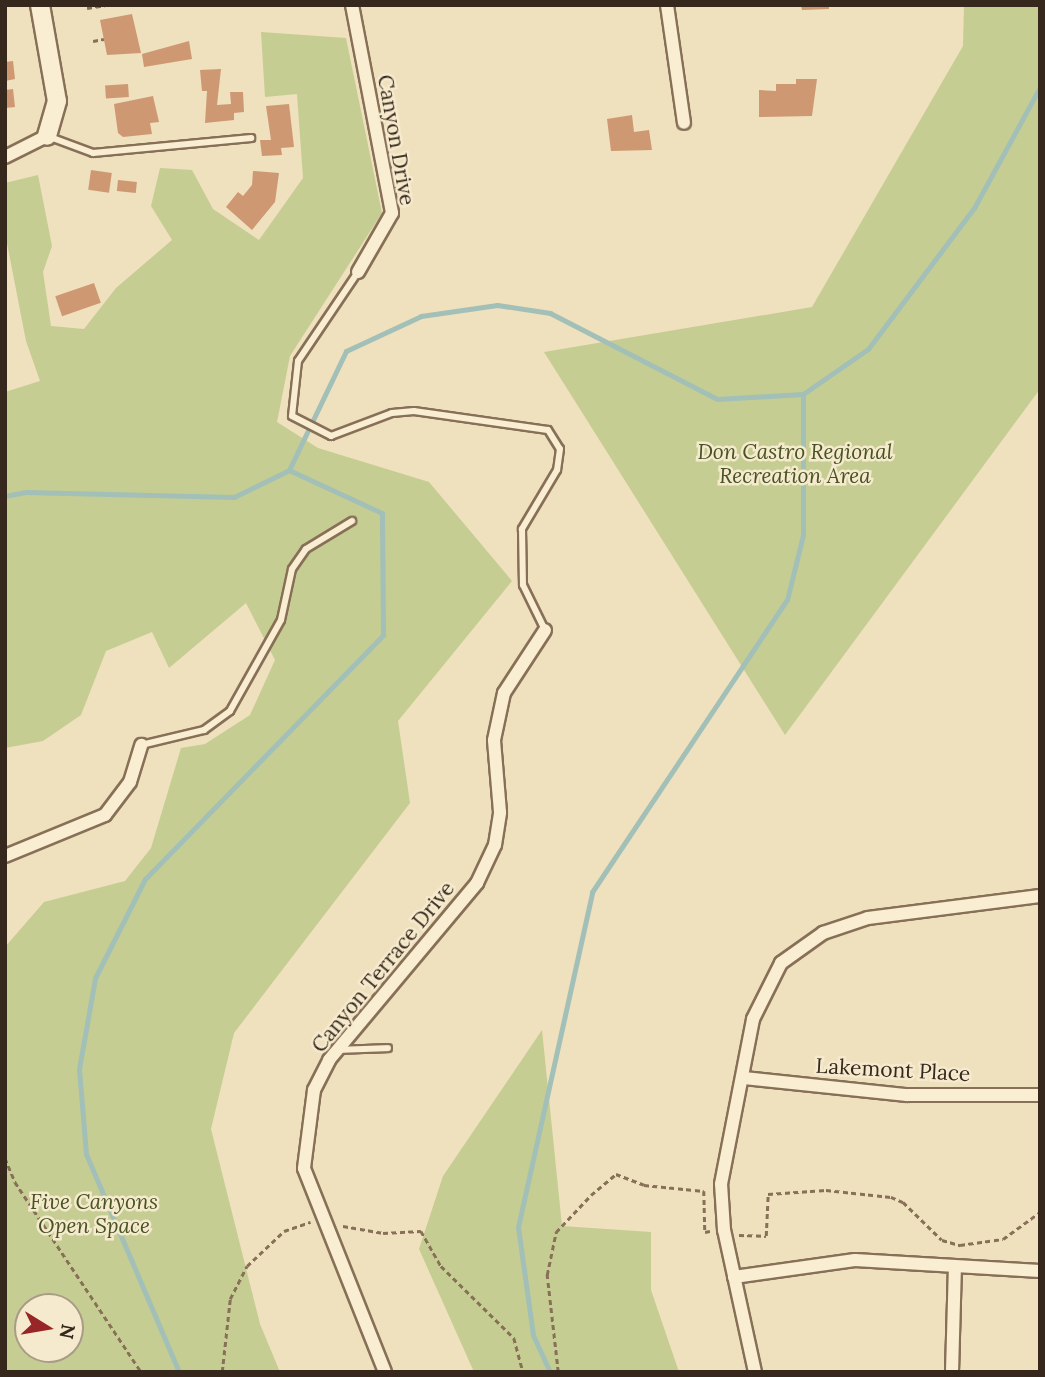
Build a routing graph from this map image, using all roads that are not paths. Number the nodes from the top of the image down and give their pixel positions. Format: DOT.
graph roads {
  1 [pos="40,5"];
  2 [pos="352,5"];
  3 [pos="667,5"];
  4 [pos="684,123"];
  5 [pos="47,136"];
  6 [pos="251,138"];
  7 [pos="5,157"];
  8 [pos="358,272"];
  9 [pos="352,521"];
  10 [pos="545,631"];
  11 [pos="141,745"];
  12 [pos="5,856"];
  13 [pos="1040,896"];
  14 [pos="388,1048"];
  15 [pos="338,1050"];
  16 [pos="744,1078"];
  17 [pos="1040,1095"];
  18 [pos="955,1267"];
  19 [pos="1040,1271"];
  20 [pos="734,1277"];
  21 [pos="385,1372"];
  22 [pos="755,1372"];
  23 [pos="952,1372"];
  1 -- 5 [label="street"];
  2 -- 8 [label="street, Canyon Drive"];
  3 -- 4 [label="street"];
  5 -- 6 [label="lane"];
  5 -- 7 [label="street"];
  8 -- 10 [label="lane"];
  9 -- 11 [label="lane"];
  10 -- 15 [label="street, Canyon Terrace Drive"];
  11 -- 12 [label="street"];
  13 -- 16 [label="street"];
  14 -- 15 [label="lane"];
  15 -- 21 [label="street, Canyon Terrace Drive"];
  16 -- 17 [label="street, Lakemont Place"];
  16 -- 20 [label="street"];
  18 -- 19 [label="street"];
  18 -- 20 [label="street"];
  18 -- 23 [label="street"];
  20 -- 22 [label="street"];
}
